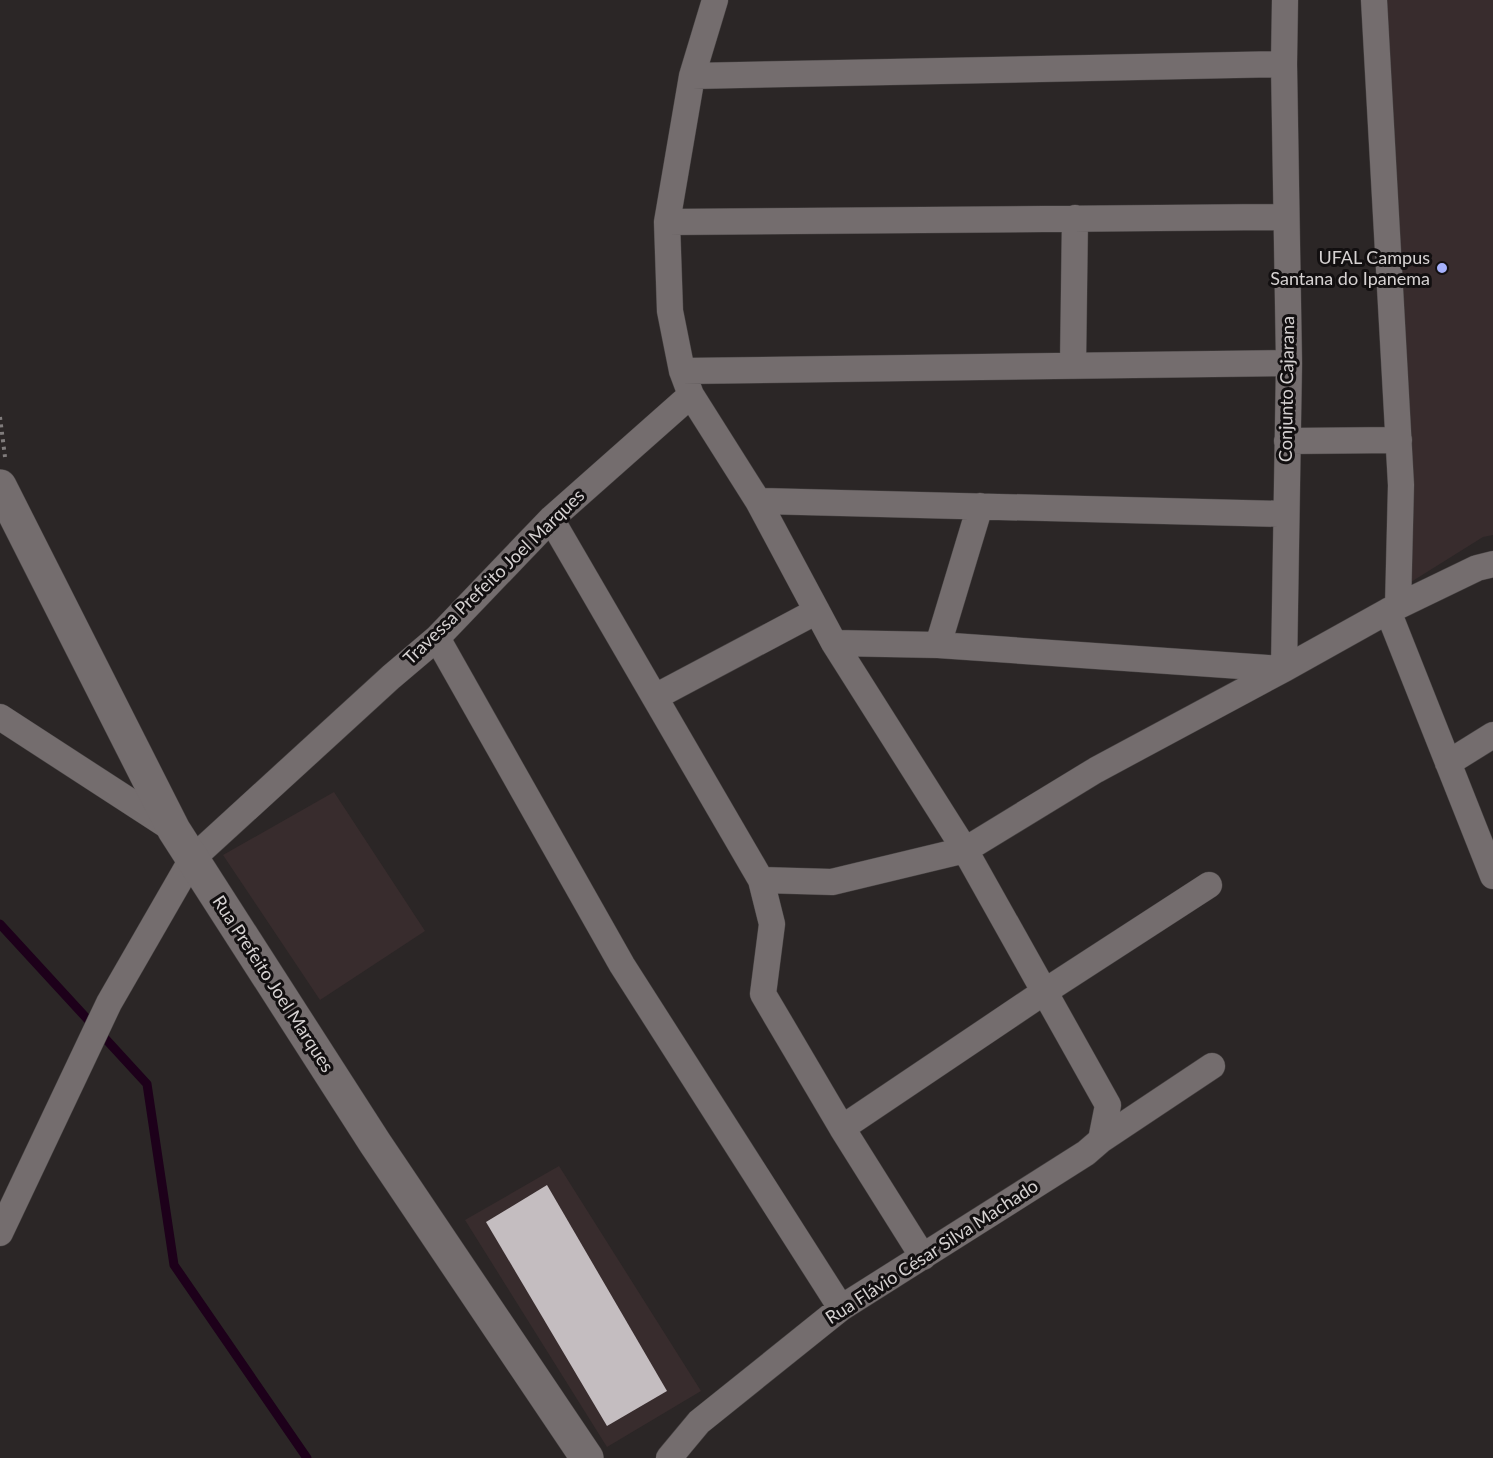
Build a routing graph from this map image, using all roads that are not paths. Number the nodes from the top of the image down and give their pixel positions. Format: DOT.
graph roads {
  1 [pos="714,0"];
  2 [pos="1285,0"];
  3 [pos="1374,0"];
  4 [pos="1284,64"];
  5 [pos="692,75"];
  6 [pos="1286,217"];
  7 [pos="1075,218"];
  8 [pos="667,222"];
  9 [pos="1289,363"];
  10 [pos="1073,365"];
  11 [pos="687,383"];
  12 [pos="1398,440"];
  13 [pos="1287,441"];
  14 [pos="0,486"];
  15 [pos="758,501"];
  16 [pos="980,506"];
  17 [pos="1286,514"];
  18 [pos="551,519"];
  19 [pos="1493,564"];
  20 [pos="1393,608"];
  21 [pos="817,611"];
  22 [pos="437,638"];
  23 [pos="834,643"];
  24 [pos="938,645"];
  25 [pos="1284,669"];
  26 [pos="655,697"];
  27 [pos="0,717"];
  28 [pos="1493,735"];
  29 [pos="1448,763"];
  30 [pos="174,830"];
  31 [pos="965,850"];
  32 [pos="192,859"];
  33 [pos="1493,876"];
  34 [pos="761,880"];
  35 [pos="1209,885"];
  36 [pos="1044,992"];
  37 [pos="1212,1066"];
  38 [pos="842,1128"];
  39 [pos="1101,1140"];
  40 [pos="0,1233"];
  41 [pos="923,1257"];
  42 [pos="841,1308"];
  43 [pos="587,1458"];
  44 [pos="669,1458"];
  1 -- 5 [label="street"];
  2 -- 4 [label="street, Conjunto Cajarana"];
  3 -- 12 [label="street"];
  4 -- 5 [label="street"];
  4 -- 6 [label="street, Conjunto Cajarana"];
  5 -- 8 [label="street"];
  6 -- 7 [label="street"];
  6 -- 9 [label="street, Conjunto Cajarana"];
  7 -- 8 [label="street"];
  7 -- 10 [label="street"];
  8 -- 11 [label="street"];
  9 -- 10 [label="street"];
  9 -- 13 [label="street, Conjunto Cajarana"];
  10 -- 11 [label="street"];
  11 -- 15 [label="street"];
  11 -- 18 [label="street, Travessa Prefeito Joel Marques"];
  12 -- 13 [label="street"];
  12 -- 20 [label="street"];
  13 -- 17 [label="street, Conjunto Cajarana"];
  14 -- 30 [label="street, Rua Prefeito Joel Marques"];
  15 -- 16 [label="street"];
  15 -- 21 [label="street"];
  16 -- 17 [label="street"];
  16 -- 24 [label="street"];
  17 -- 25 [label="street, Conjunto Cajarana"];
  18 -- 22 [label="street, Travessa Prefeito Joel Marques"];
  18 -- 26 [label="street"];
  19 -- 20 [label="street"];
  20 -- 25 [label="street"];
  20 -- 29 [label="street"];
  21 -- 23 [label="street"];
  21 -- 26 [label="street"];
  22 -- 32 [label="street, Travessa Prefeito Joel Marques"];
  22 -- 42 [label="street"];
  23 -- 24 [label="street"];
  23 -- 31 [label="street"];
  24 -- 25 [label="street"];
  25 -- 31 [label="street"];
  26 -- 34 [label="street"];
  27 -- 30 [label="street"];
  28 -- 29 [label="street"];
  29 -- 33 [label="street"];
  30 -- 32 [label="street, Rua Prefeito Joel Marques"];
  31 -- 34 [label="street"];
  31 -- 36 [label="street"];
  32 -- 40 [label="street, Travessa Prefeito Joel Marques"];
  32 -- 43 [label="street, Rua Prefeito Joel Marques"];
  34 -- 38 [label="street"];
  35 -- 36 [label="street"];
  36 -- 38 [label="street"];
  36 -- 39 [label="street"];
  37 -- 39 [label="street, Rua Flávio César Silva Machado"];
  38 -- 41 [label="street"];
  39 -- 41 [label="street, Rua Flávio César Silva Machado"];
  41 -- 42 [label="street, Rua Flávio César Silva Machado"];
  42 -- 44 [label="street, Rua Flávio César Silva Machado"];
}
